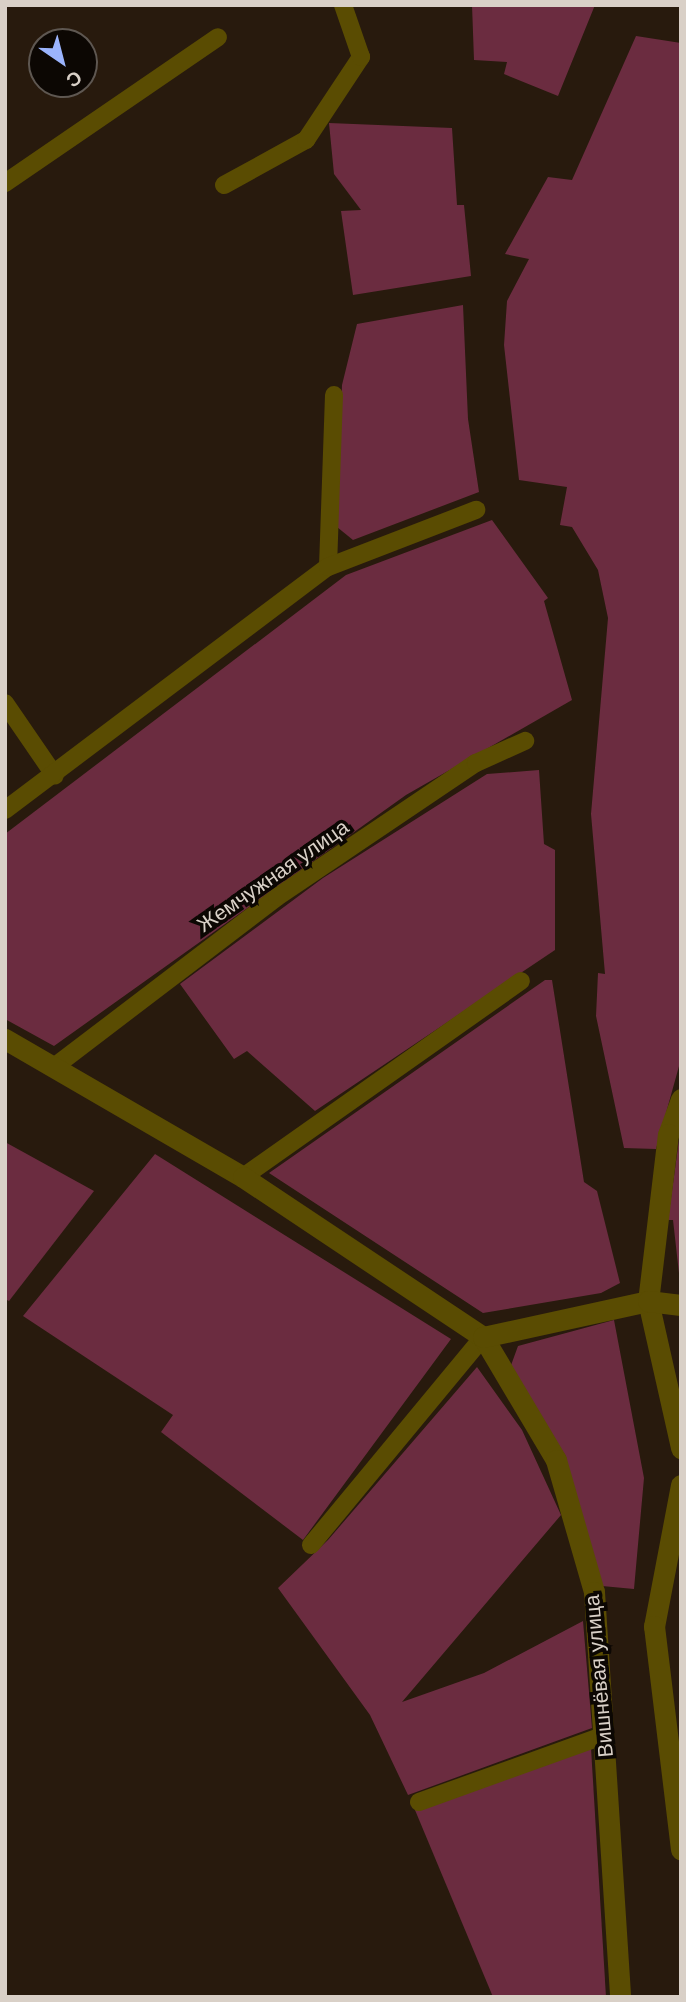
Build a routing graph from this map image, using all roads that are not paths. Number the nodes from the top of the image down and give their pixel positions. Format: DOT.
graph roads {
  1 [pos="343,5"];
  2 [pos="218,37"];
  3 [pos="5,183"];
  4 [pos="224,185"];
  5 [pos="334,395"];
  6 [pos="476,510"];
  7 [pos="328,567"];
  8 [pos="5,703"];
  9 [pos="525,741"];
  10 [pos="55,776"];
  11 [pos="5,810"];
  12 [pos="521,981"];
  13 [pos="5,1039"];
  14 [pos="58,1064"];
  15 [pos="681,1099"];
  16 [pos="243,1177"];
  17 [pos="648,1301"];
  18 [pos="681,1305"];
  19 [pos="483,1337"];
  20 [pos="681,1448"];
  21 [pos="681,1485"];
  22 [pos="311,1545"];
  23 [pos="605,1735"];
  24 [pos="419,1802"];
  25 [pos="681,1849"];
  26 [pos="620,1997"];
  1 -- 4 [label="lane"];
  2 -- 3 [label="lane"];
  5 -- 7 [label="lane"];
  6 -- 7 [label="lane"];
  7 -- 10 [label="lane"];
  8 -- 10 [label="lane"];
  9 -- 14 [label="lane, Жемчужная улица"];
  10 -- 11 [label="lane"];
  12 -- 16 [label="lane"];
  13 -- 14 [label="street"];
  14 -- 16 [label="street"];
  15 -- 17 [label="street"];
  16 -- 19 [label="street"];
  17 -- 18 [label="street"];
  17 -- 19 [label="street"];
  17 -- 20 [label="street"];
  19 -- 22 [label="lane"];
  19 -- 23 [label="street, Вишнёвая улица"];
  21 -- 25 [label="street"];
  23 -- 24 [label="lane"];
  23 -- 26 [label="street, Вишнёвая улица"];
}
